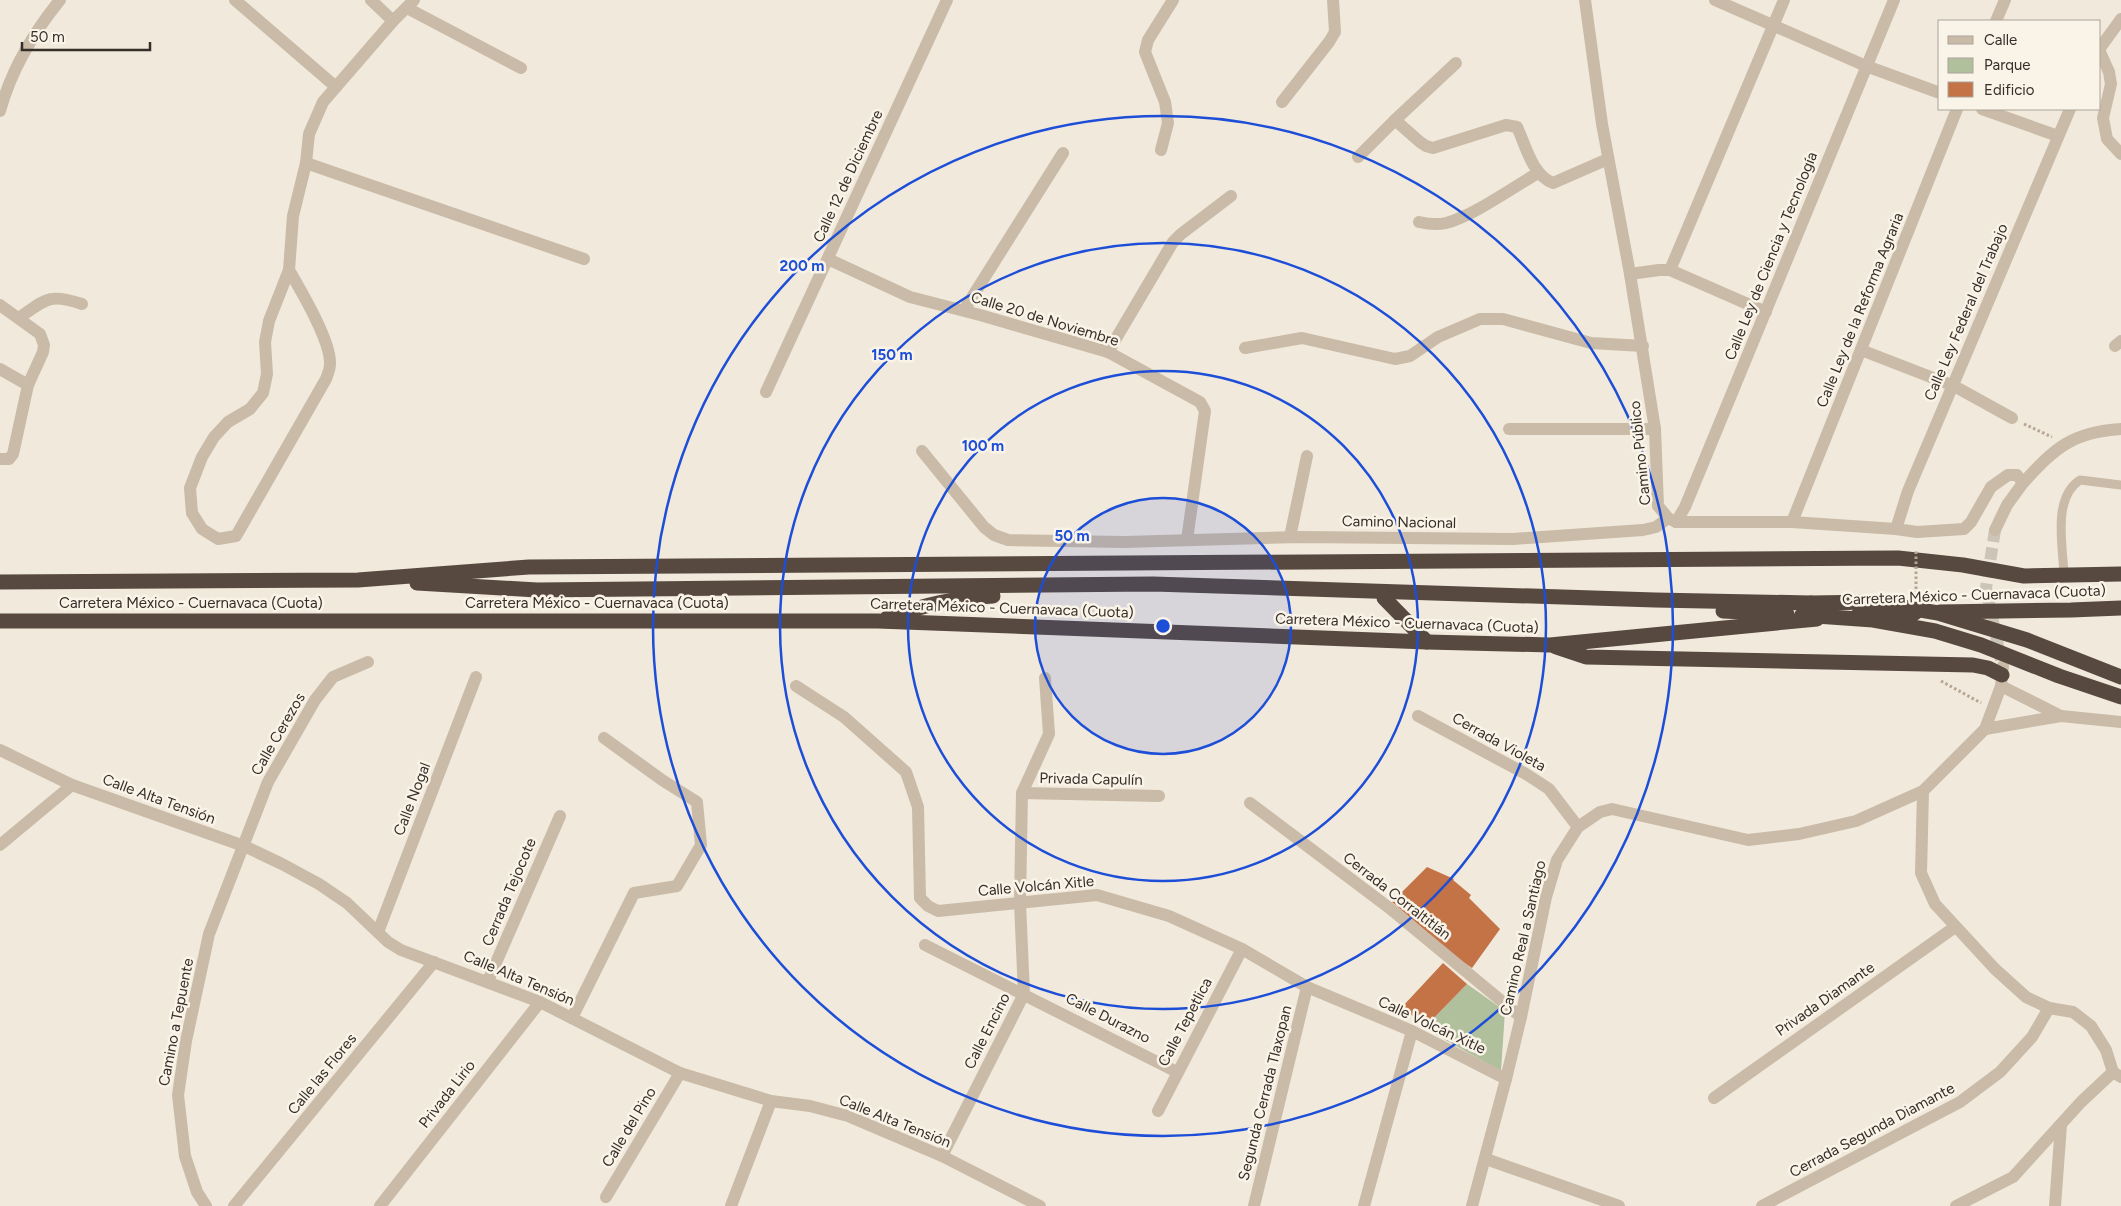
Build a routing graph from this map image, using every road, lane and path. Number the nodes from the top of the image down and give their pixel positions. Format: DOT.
graph roads {
  1 [pos="60,0"];
  2 [pos="235,0"];
  3 [pos="371,0"];
  4 [pos="947,0"];
  5 [pos="1173,0"];
  6 [pos="1334,0"];
  7 [pos="1585,0"];
  8 [pos="1716,0"];
  9 [pos="1784,0"];
  10 [pos="1894,0"];
  11 [pos="2005,0"];
  12 [pos="410,4"];
  13 [pos="2121,19"];
  14 [pos="1996,20"];
  15 [pos="393,21"];
  16 [pos="1773,26"];
  17 [pos="2101,47"];
  18 [pos="2101,54"];
  19 [pos="1456,63"];
  20 [pos="1866,66"];
  21 [pos="521,68"];
  22 [pos="336,87"];
  23 [pos="1938,92"];
  24 [pos="1282,102"];
  25 [pos="1958,110"];
  26 [pos="1985,110"];
  27 [pos="2070,110"];
  28 [pos="0,111"];
  29 [pos="1395,120"];
  30 [pos="2058,136"];
  31 [pos="1161,150"];
  32 [pos="1064,152"];
  33 [pos="2121,154"];
  34 [pos="1358,157"];
  35 [pos="1608,159"];
  36 [pos="306,163"];
  37 [pos="1538,173"];
  38 [pos="1231,196"];
  39 [pos="1419,222"];
  40 [pos="584,259"];
  41 [pos="828,259"];
  42 [pos="289,270"];
  43 [pos="1670,270"];
  44 [pos="1630,274"];
  45 [pos="82,304"];
  46 [pos="0,305"];
  47 [pos="964,310"];
  48 [pos="1766,312"];
  49 [pos="19,318"];
  50 [pos="1643,346"];
  51 [pos="1245,348"];
  52 [pos="1861,350"];
  53 [pos="1108,352"];
  54 [pos="0,370"];
  55 [pos="28,386"];
  56 [pos="1954,386"];
  57 [pos="766,392"];
  58 [pos="2012,418"];
  59 [pos="1509,429"];
  60 [pos="1655,429"];
  61 [pos="2121,429"];
  62 [pos="2065,442"];
  63 [pos="922,451"];
  64 [pos="1307,456"];
  65 [pos="0,459"];
  66 [pos="2023,483"];
  67 [pos="2121,484"];
  68 [pos="1672,520"];
  69 [pos="1792,522"];
  70 [pos="1896,529"];
  71 [pos="1994,530"];
  72 [pos="1290,537"];
  73 [pos="1187,540"];
  74 [pos="2121,574"];
  75 [pos="2064,575"];
  76 [pos="358,580"];
  77 [pos="0,582"];
  78 [pos="1384,598"];
  79 [pos="2121,608"];
  80 [pos="0,621"];
  81 [pos="878,621"];
  82 [pos="1427,642"];
  83 [pos="1550,645"];
  84 [pos="368,662"];
  85 [pos="2002,676"];
  86 [pos="476,677"];
  87 [pos="2121,677"];
  88 [pos="1045,678"];
  89 [pos="796,686"];
  90 [pos="2121,697"];
  91 [pos="1418,716"];
  92 [pos="2061,716"];
  93 [pos="2121,722"];
  94 [pos="1985,730"];
  95 [pos="604,738"];
  96 [pos="0,750"];
  97 [pos="72,784"];
  98 [pos="1923,791"];
  99 [pos="1022,793"];
  100 [pos="1159,796"];
  101 [pos="1250,803"];
  102 [pos="560,816"];
  103 [pos="1578,827"];
  104 [pos="0,845"];
  105 [pos="244,846"];
  106 [pos="1020,903"];
  107 [pos="1955,927"];
  108 [pos="378,932"];
  109 [pos="925,944"];
  110 [pos="1242,949"];
  111 [pos="434,962"];
  112 [pos="488,981"];
  113 [pos="1307,987"];
  114 [pos="1024,994"];
  115 [pos="540,1002"];
  116 [pos="2049,1008"];
  117 [pos="1522,1017"];
  118 [pos="572,1018"];
  119 [pos="1412,1031"];
  120 [pos="1177,1072"];
  121 [pos="680,1073"];
  122 [pos="2117,1074"];
  123 [pos="1506,1079"];
  124 [pos="1714,1098"];
  125 [pos="771,1101"];
  126 [pos="1158,1112"];
  127 [pos="2061,1125"];
  128 [pos="942,1156"];
  129 [pos="1486,1159"];
  130 [pos="606,1197"];
  131 [pos="206,1206"];
  132 [pos="234,1206"];
  133 [pos="380,1206"];
  134 [pos="731,1206"];
  135 [pos="1040,1206"];
  136 [pos="1254,1206"];
  137 [pos="1364,1206"];
  138 [pos="1472,1206"];
  139 [pos="1619,1206"];
  140 [pos="1762,1206"];
  141 [pos="1956,1206"];
  142 [pos="2055,1206"];
  1 -- 28 [label="street"];
  2 -- 22 [label="street"];
  3 -- 15 [label="street"];
  4 -- 41 [label="street, Calle 12 de Diciembre"];
  5 -- 31 [label="street"];
  6 -- 24 [label="street"];
  7 -- 35 [label="street, Camino Público"];
  8 -- 16 [label="street"];
  9 -- 16 [label="street"];
  10 -- 20 [label="street, Calle Ley de Ciencia y Tecnología"];
  11 -- 14 [label="street"];
  12 -- 15 [label="street"];
  12 -- 21 [label="street"];
  13 -- 17 [label="street"];
  15 -- 22 [label="street"];
  16 -- 20 [label="street"];
  16 -- 43 [label="street"];
  18 -- 33 [label="street"];
  19 -- 29 [label="street"];
  20 -- 23 [label="street"];
  20 -- 48 [label="street, Calle Ley de Ciencia y Tecnología"];
  22 -- 36 [label="street"];
  25 -- 52 [label="street, Calle Ley de la Reforma Agraria"];
  26 -- 30 [label="street"];
  27 -- 30 [label="street, Calle Ley Federal del Trabajo"];
  29 -- 34 [label="street"];
  29 -- 37 [label="street"];
  30 -- 56 [label="street, Calle Ley Federal del Trabajo"];
  32 -- 47 [label="street"];
  35 -- 37 [label="street"];
  35 -- 44 [label="street, Camino Público"];
  36 -- 40 [label="street"];
  36 -- 42 [label="street"];
  37 -- 39 [label="street"];
  38 -- 53 [label="street"];
  41 -- 47 [label="street, Calle 20 de Noviembre"];
  41 -- 57 [label="street, Calle 12 de Diciembre"];
  42 -- 42 [label="street"];
  43 -- 44 [label="street"];
  43 -- 48 [label="street"];
  44 -- 50 [label="street, Camino Público"];
  45 -- 49 [label="street"];
  46 -- 49 [label="street"];
  47 -- 53 [label="street, Calle 20 de Noviembre"];
  48 -- 68 [label="street, Calle Ley de Ciencia y Tecnología"];
  49 -- 55 [label="street"];
  50 -- 51 [label="street"];
  50 -- 60 [label="street, Camino Público"];
  52 -- 56 [label="street"];
  52 -- 69 [label="street, Calle Ley de la Reforma Agraria"];
  53 -- 73 [label="street, Calle 20 de Noviembre"];
  54 -- 55 [label="street"];
  55 -- 65 [label="street"];
  56 -- 58 [label="street"];
  56 -- 70 [label="street, Calle Ley Federal del Trabajo"];
  58 -- 62 [label="path"];
  59 -- 60 [label="street"];
  60 -- 68 [label="street, Camino Público"];
  61 -- 62 [label="street"];
  62 -- 66 [label="street"];
  63 -- 73 [label="street, Camino Nacional"];
  64 -- 72 [label="street"];
  66 -- 70 [label="street"];
  66 -- 71 [label="street"];
  67 -- 75 [label="lane"];
  68 -- 69 [label="street"];
  68 -- 72 [label="street, Camino Nacional"];
  69 -- 70 [label="street"];
  72 -- 73 [label="street, Camino Nacional"];
  74 -- 75 [label="highway, Carretera México - Cuernavaca (Cuota)"];
  75 -- 76 [label="highway, Carretera México - Cuernavaca (Cuota)"];
  76 -- 77 [label="highway, Carretera México - Cuernavaca (Cuota)"];
  76 -- 87 [label="highway, bridge"];
  78 -- 81 [label="highway"];
  78 -- 82 [label="highway"];
  78 -- 90 [label="highway, bridge"];
  79 -- 83 [label="highway, Carretera México - Cuernavaca (Cuota)"];
  80 -- 81 [label="highway, Carretera México - Cuernavaca (Cuota)"];
  81 -- 82 [label="highway, Carretera México - Cuernavaca (Cuota)"];
  82 -- 83 [label="highway, Carretera México - Cuernavaca (Cuota)"];
  83 -- 85 [label="highway"];
  84 -- 105 [label="street, Calle Cerezos"];
  85 -- 92 [label="street"];
  85 -- 94 [label="street"];
  86 -- 108 [label="street, Calle Nogal"];
  88 -- 99 [label="street, Calle Encino"];
  89 -- 106 [label="street, Calle Volcán Xitle"];
  91 -- 103 [label="street, Cerrada Violeta"];
  92 -- 93 [label="street"];
  92 -- 94 [label="street"];
  94 -- 98 [label="street, Camino Real a Santiago"];
  95 -- 118 [label="street"];
  96 -- 97 [label="street, Calle Alta Tensión"];
  97 -- 104 [label="street"];
  97 -- 105 [label="street, Calle Alta Tensión"];
  98 -- 103 [label="street, Camino Real a Santiago"];
  98 -- 107 [label="street"];
  99 -- 100 [label="street, Privada Capulín"];
  99 -- 106 [label="street, Calle Encino"];
  101 -- 117 [label="street, Cerrada Corraltitlán"];
  102 -- 112 [label="street, Cerrada Tejocote"];
  103 -- 117 [label="street, Camino Real a Santiago"];
  105 -- 108 [label="street, Calle Alta Tensión"];
  105 -- 131 [label="street, Camino a Tepuente"];
  106 -- 110 [label="street, Calle Volcán Xitle"];
  106 -- 114 [label="street, Calle Encino"];
  107 -- 116 [label="street"];
  107 -- 124 [label="street, Privada Diamante"];
  108 -- 111 [label="street, Calle Alta Tensión"];
  109 -- 114 [label="street, Calle Durazno"];
  110 -- 113 [label="street, Calle Volcán Xitle"];
  110 -- 120 [label="street, Calle Tepetlica"];
  111 -- 112 [label="street, Calle Alta Tensión"];
  111 -- 132 [label="street, Calle las Flores"];
  112 -- 115 [label="street, Calle Alta Tensión"];
  113 -- 119 [label="street, Calle Volcán Xitle"];
  113 -- 136 [label="street, Segunda Cerrada Tlaxopan"];
  114 -- 120 [label="street, Calle Durazno"];
  114 -- 128 [label="street, Calle Encino"];
  115 -- 118 [label="street, Calle Alta Tensión"];
  115 -- 133 [label="street, Privada Lirio"];
  116 -- 122 [label="street"];
  116 -- 140 [label="street, Cerrada Segunda Diamante"];
  117 -- 123 [label="street, Camino Real a Santiago"];
  118 -- 121 [label="street, Calle Alta Tensión"];
  119 -- 123 [label="street, Calle Volcán Xitle"];
  119 -- 137 [label="street"];
  120 -- 126 [label="street, Calle Tepetlica"];
  121 -- 125 [label="street, Calle Alta Tensión"];
  121 -- 130 [label="street, Calle del Pino"];
  122 -- 127 [label="street"];
  123 -- 129 [label="street, Camino Real a Santiago"];
  125 -- 128 [label="street, Calle Alta Tensión"];
  125 -- 134 [label="street"];
  127 -- 141 [label="street"];
  127 -- 142 [label="street"];
  128 -- 135 [label="street, Calle Alta Tensión"];
  129 -- 138 [label="street, Camino Real a Santiago"];
  129 -- 139 [label="street"];
}
